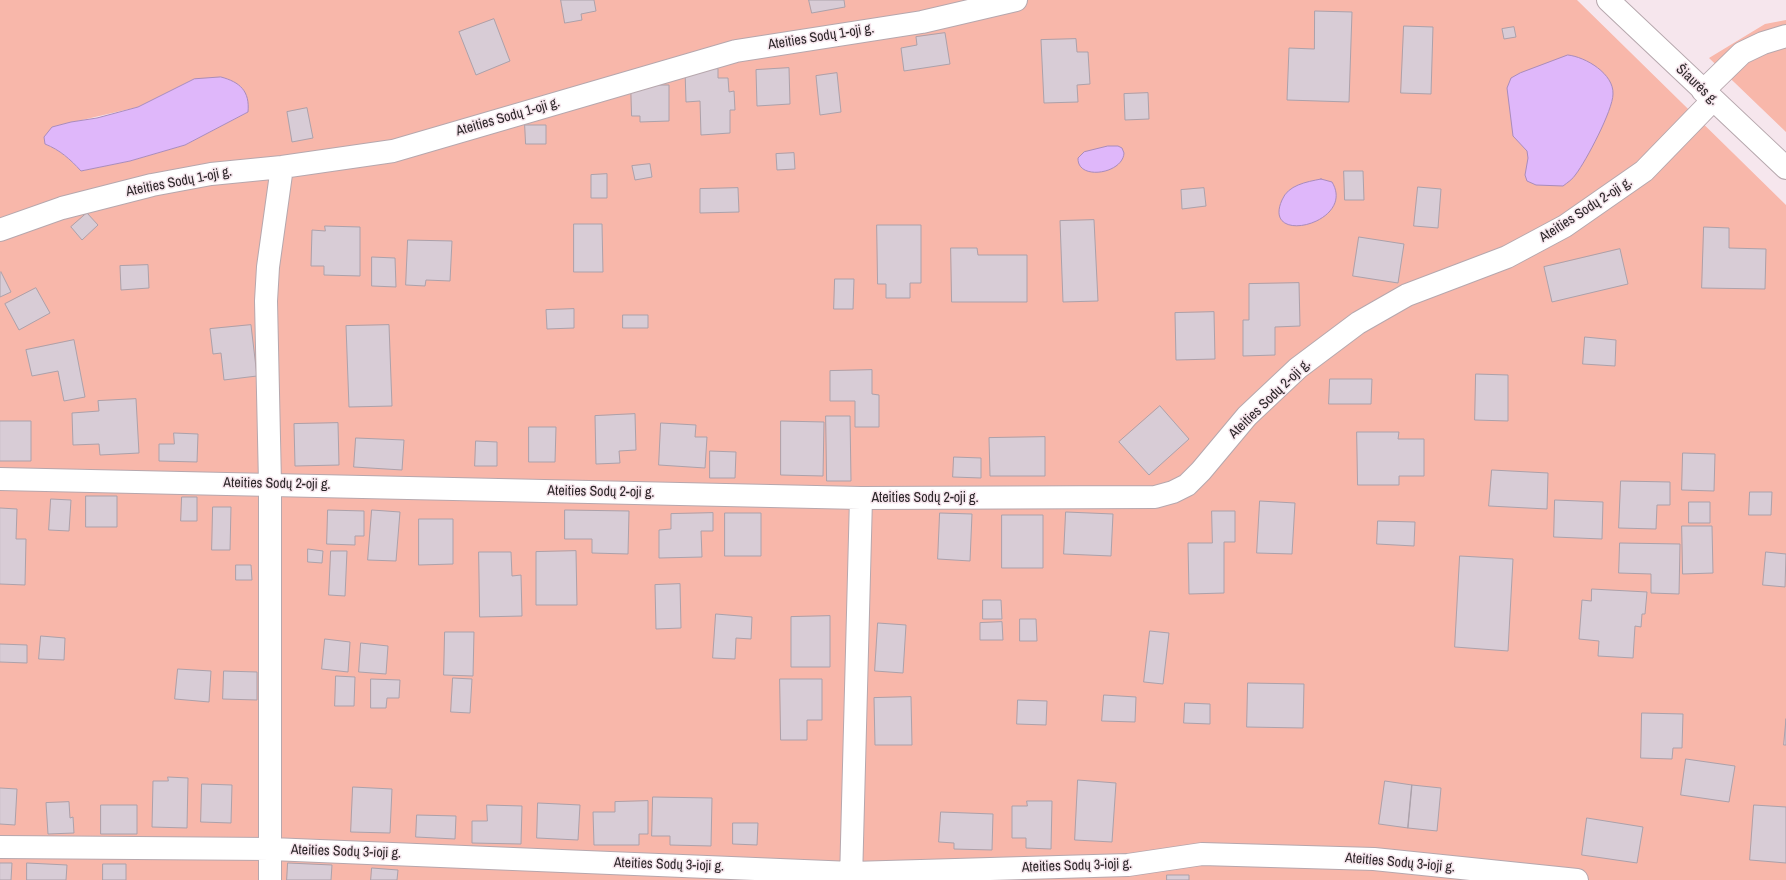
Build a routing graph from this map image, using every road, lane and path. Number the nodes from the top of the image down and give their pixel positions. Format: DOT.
graph roads {
  1 [pos="1016,0"];
  2 [pos="1608,0"];
  3 [pos="1786,36"];
  4 [pos="1708,96"];
  5 [pos="282,167"];
  6 [pos="1786,168"];
  7 [pos="0,230"];
  8 [pos="0,479"];
  9 [pos="270,484"];
  10 [pos="861,498"];
  11 [pos="0,847"];
  12 [pos="271,849"];
  13 [pos="851,876"];
  14 [pos="1539,878"];
  15 [pos="270,880"];
  16 [pos="1577,880"];
  1 -- 5 [label="street, Ateities Sodų 1-oji g."];
  2 -- 4 [label="street, Šiaurės g."];
  3 -- 4 [label="street, Ateities Sodų 2-oji g."];
  4 -- 6 [label="street, Šiaurės g."];
  4 -- 10 [label="street, Ateities Sodų 2-oji g."];
  5 -- 7 [label="street, Ateities Sodų 1-oji g."];
  5 -- 9 [label="street"];
  8 -- 9 [label="street, Ateities Sodų 2-oji g."];
  9 -- 10 [label="street, Ateities Sodų 2-oji g."];
  9 -- 12 [label="street"];
  10 -- 13 [label="street"];
  11 -- 12 [label="street, Ateities Sodų 3-ioji g."];
  12 -- 13 [label="street, Ateities Sodų 3-ioji g."];
  12 -- 15 [label="street"];
  13 -- 14 [label="street, Ateities Sodų 3-ioji g."];
  14 -- 16 [label="street, Ateities Sodų 3-ioji g."];
}
